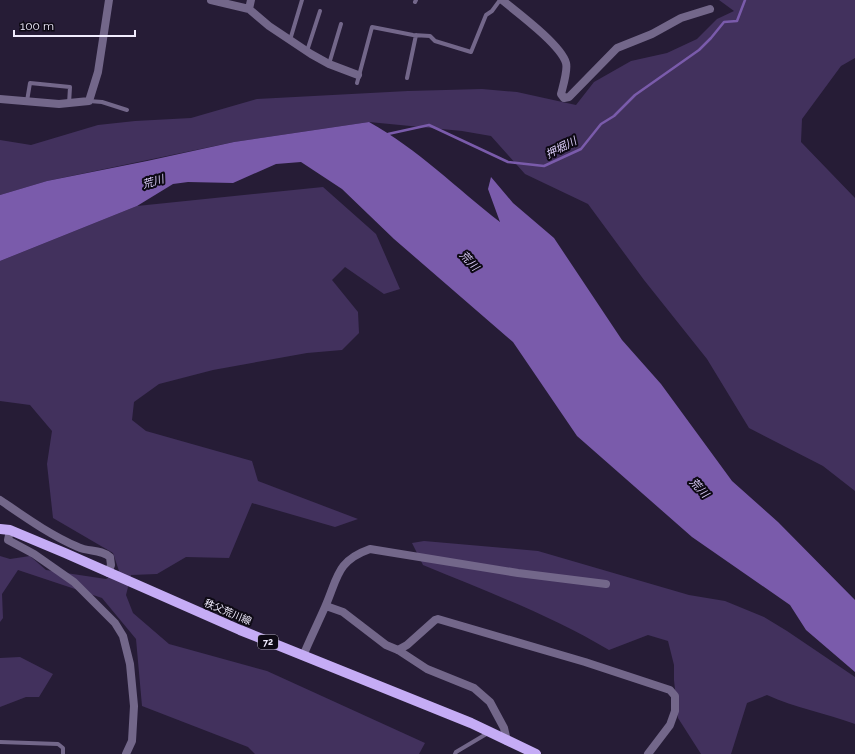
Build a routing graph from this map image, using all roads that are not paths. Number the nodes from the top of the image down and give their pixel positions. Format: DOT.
graph roads {
  1 [pos="109,0"];
  2 [pos="211,0"];
  3 [pos="251,0"];
  4 [pos="302,0"];
  5 [pos="501,0"];
  6 [pos="249,9"];
  7 [pos="710,9"];
  8 [pos="320,11"];
  9 [pos="341,24"];
  10 [pos="416,35"];
  11 [pos="289,40"];
  12 [pos="307,52"];
  13 [pos="329,64"];
  14 [pos="407,78"];
  15 [pos="358,79"];
  16 [pos="0,99"];
  17 [pos="88,101"];
  18 [pos="27,102"];
  19 [pos="69,104"];
  20 [pos="127,110"];
  21 [pos="0,500"];
  22 [pos="5,530"];
  23 [pos="108,573"];
  24 [pos="606,584"];
  25 [pos="326,606"];
  26 [pos="398,650"];
  27 [pos="303,656"];
  28 [pos="490,732"];
  29 [pos="508,740"];
  30 [pos="0,742"];
  31 [pos="63,754"];
  32 [pos="126,754"];
  33 [pos="455,754"];
  34 [pos="536,754"];
  35 [pos="648,754"];
  1 -- 17 [label="street"];
  2 -- 6 [label="street"];
  3 -- 6 [label="street"];
  4 -- 11 [label="lane"];
  5 -- 7 [label="street"];
  5 -- 10 [label="lane"];
  6 -- 11 [label="street"];
  8 -- 12 [label="lane"];
  9 -- 13 [label="lane"];
  10 -- 14 [label="lane"];
  10 -- 15 [label="lane"];
  11 -- 12 [label="street"];
  12 -- 13 [label="street"];
  13 -- 15 [label="street"];
  16 -- 18 [label="street"];
  17 -- 19 [label="street"];
  17 -- 20 [label="lane"];
  18 -- 19 [label="street"];
  18 -- 19 [label="lane"];
  21 -- 23 [label="street"];
  22 -- 23 [label="main road, 秩父荒川線 / 72"];
  22 -- 32 [label="street"];
  23 -- 27 [label="main road, 秩父荒川線 / 72"];
  24 -- 25 [label="street"];
  25 -- 26 [label="street"];
  25 -- 27 [label="street"];
  26 -- 29 [label="street"];
  26 -- 35 [label="street"];
  27 -- 28 [label="main road, 秩父荒川線 / 72"];
  28 -- 29 [label="main road, 秩父荒川線 / 72"];
  28 -- 33 [label="lane"];
  29 -- 34 [label="main road, 秩父荒川線 / 72"];
  30 -- 31 [label="lane"];
}
